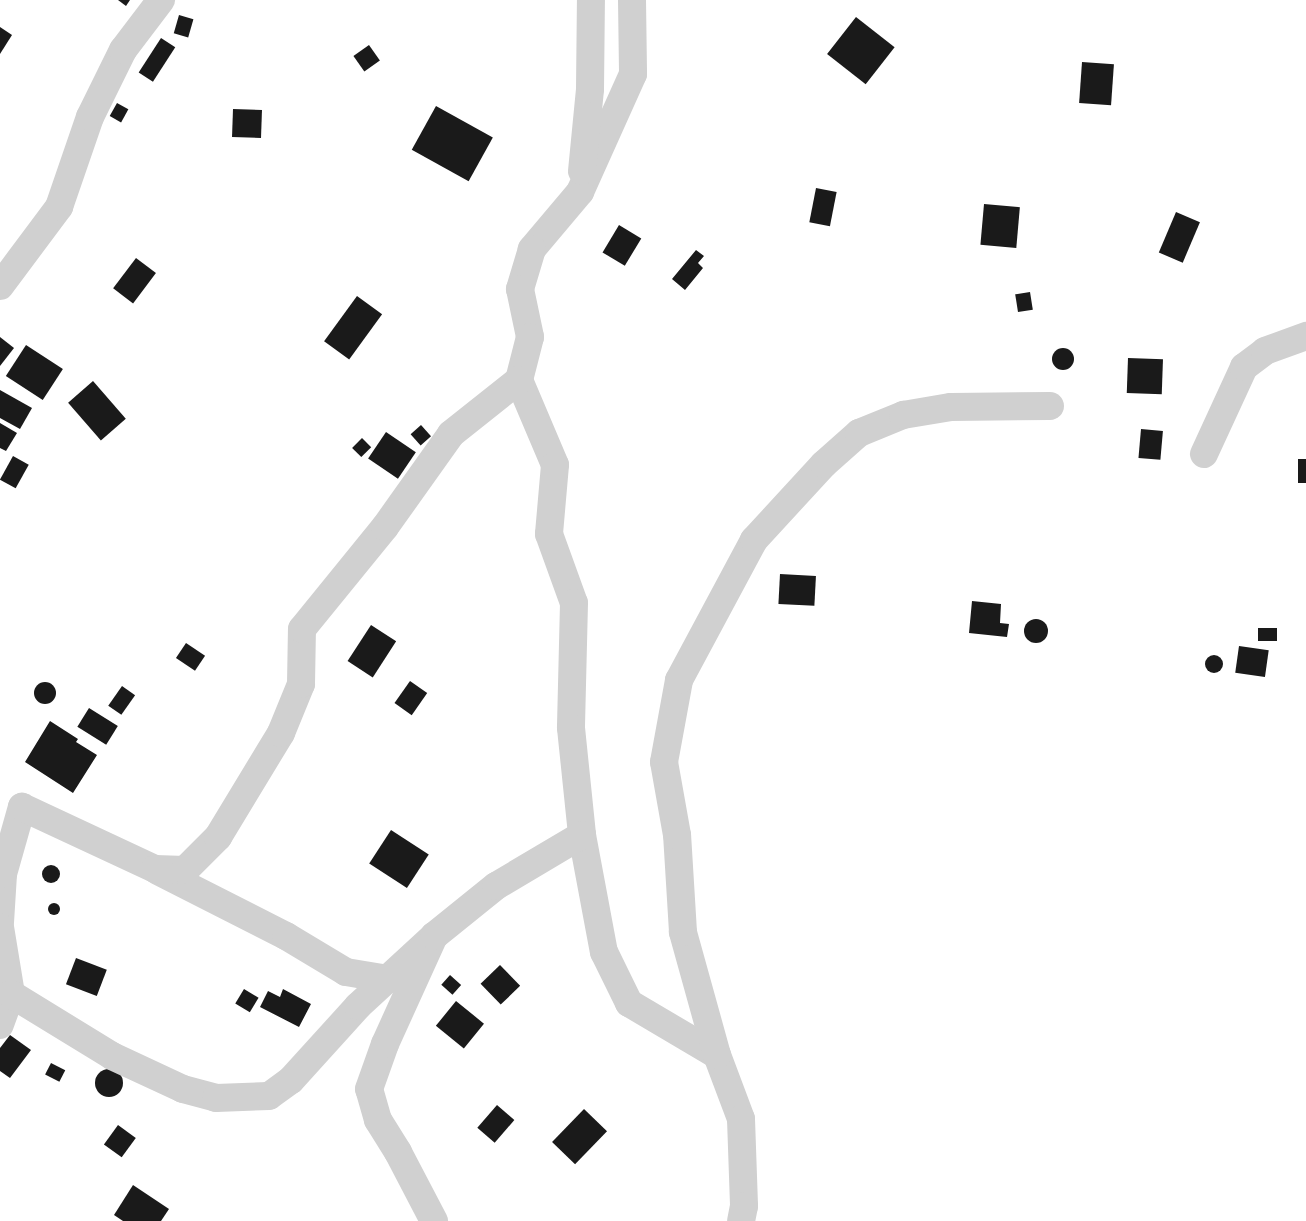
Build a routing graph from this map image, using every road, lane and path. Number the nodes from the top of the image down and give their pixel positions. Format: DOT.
graph roads {
  1 [pos="161,0"];
  2 [pos="591,0"];
  3 [pos="632,0"];
  4 [pos="580,192"];
  5 [pos="0,286"];
  6 [pos="1306,336"];
  7 [pos="519,380"];
  8 [pos="1050,406"];
  9 [pos="1204,454"];
  10 [pos="582,835"];
  11 [pos="155,869"];
  12 [pos="0,922"];
  13 [pos="0,927"];
  14 [pos="434,936"];
  15 [pos="388,979"];
  16 [pos="11,994"];
  17 [pos="0,1025"];
  18 [pos="718,1056"];
  19 [pos="428,1217"];
  20 [pos="741,1221"];
  1 -- 5 [label="street"];
  2 -- 4 [label="street"];
  3 -- 4 [label="street"];
  4 -- 7 [label="street"];
  6 -- 9 [label="street"];
  7 -- 10 [label="street"];
  7 -- 11 [label="street"];
  8 -- 18 [label="street"];
  10 -- 14 [label="street"];
  10 -- 18 [label="street"];
  11 -- 12 [label="street"];
  11 -- 15 [label="street"];
  13 -- 16 [label="street"];
  14 -- 15 [label="street"];
  14 -- 19 [label="street"];
  15 -- 16 [label="street"];
  16 -- 17 [label="street"];
  18 -- 20 [label="street"];
}
